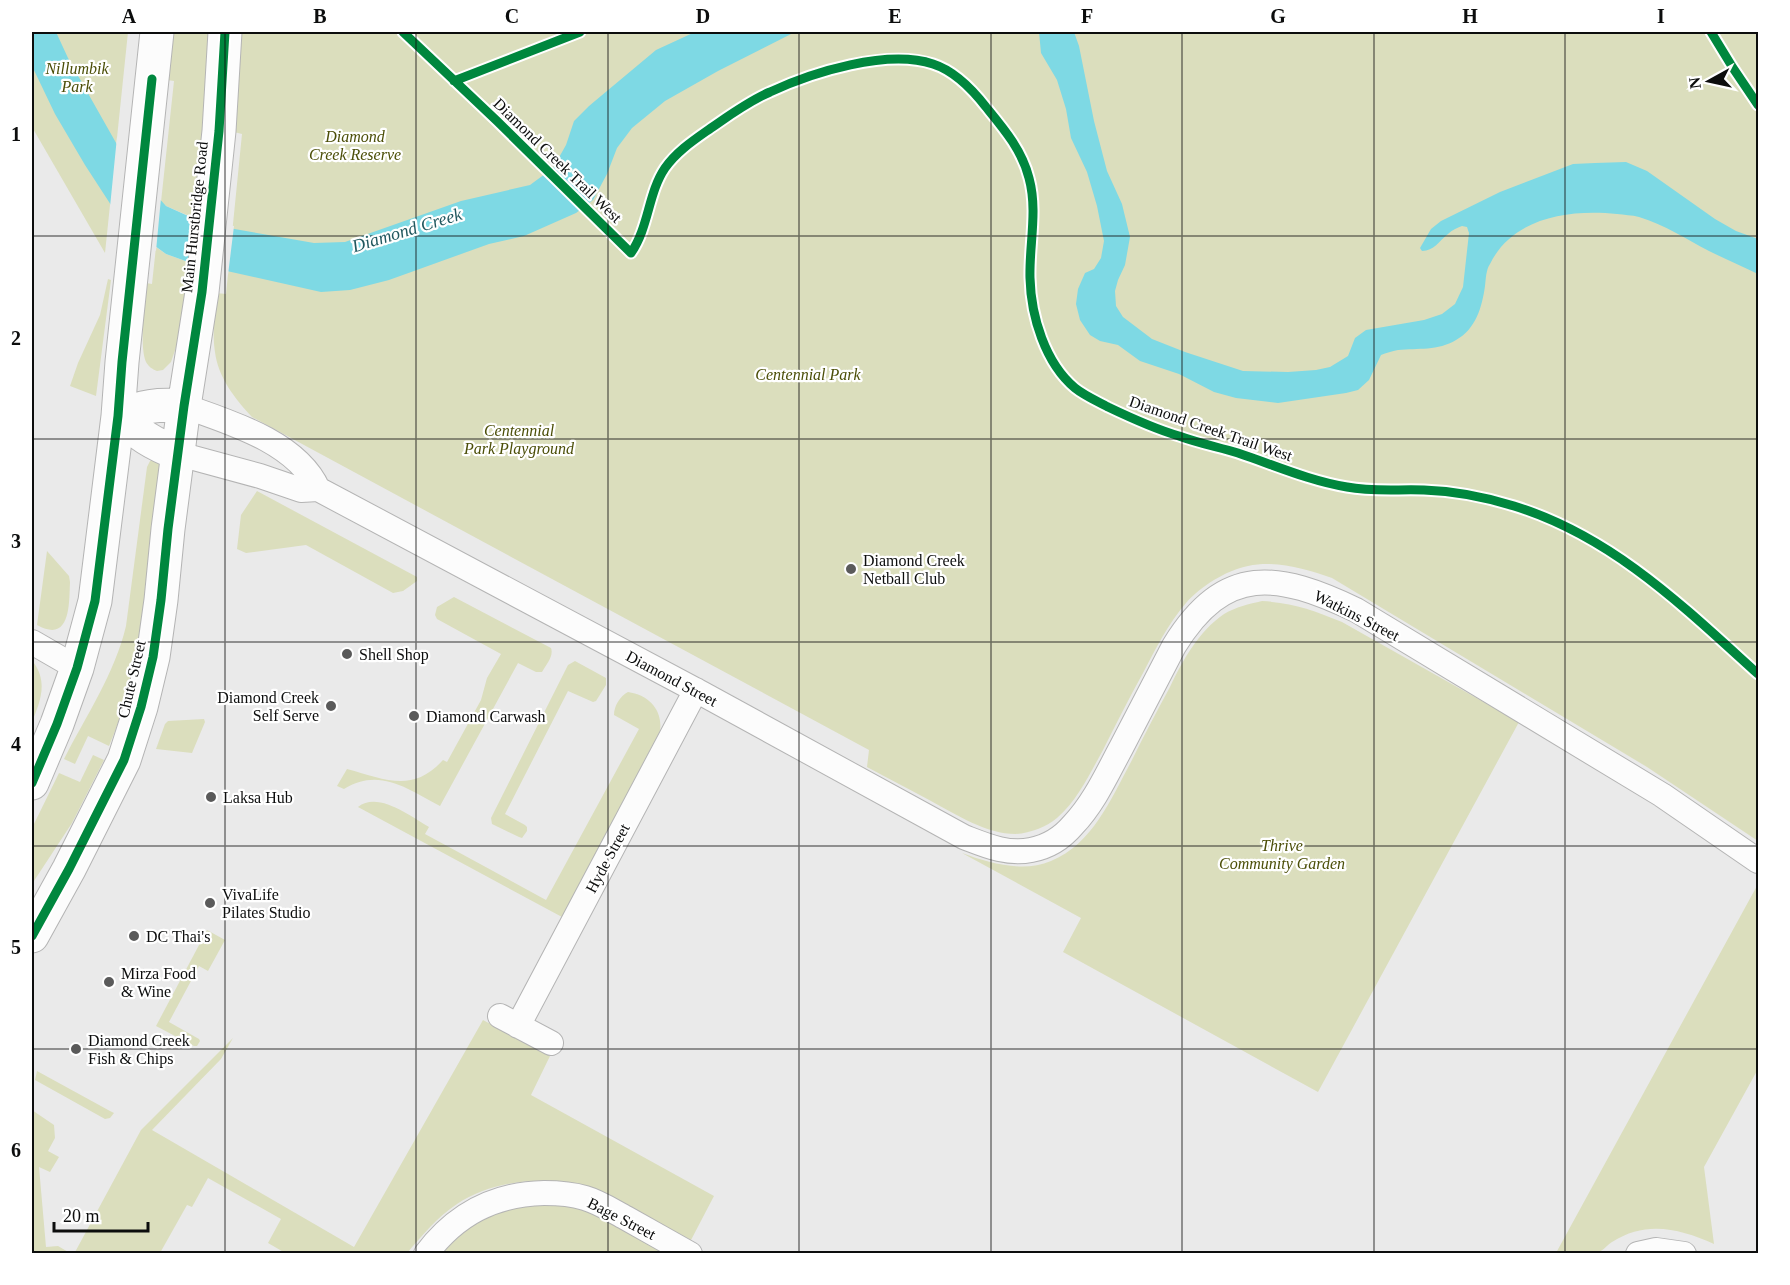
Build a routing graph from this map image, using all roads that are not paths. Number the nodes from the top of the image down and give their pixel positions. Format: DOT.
graph roads {
  1 [pos="157,32"];
  2 [pos="225,32"];
  3 [pos="184,406"];
  4 [pos="118,416"];
  5 [pos="179,454"];
  6 [pos="318,489"];
  7 [pos="32,642"];
  8 [pos="77,668"];
  9 [pos="696,690"];
  10 [pos="32,783"];
  11 [pos="1031,850"];
  12 [pos="1758,861"];
  13 [pos="32,936"];
  14 [pos="551,1043"];
  15 [pos="426,1254"];
  16 [pos="690,1254"];
  17 [pos="1638,1254"];
  18 [pos="1684,1254"];
  1 -- 4 [label="main road"];
  2 -- 3 [label="main road, Main Hurstbridge Road"];
  3 -- 4 [label="main road"];
  3 -- 5 [label="main road, Chute Street"];
  3 -- 6 [label="street, Diamond Street"];
  4 -- 5 [label="main road"];
  4 -- 8 [label="main road"];
  5 -- 6 [label="street, Diamond Street"];
  5 -- 13 [label="main road, Chute Street"];
  6 -- 9 [label="street, Diamond Street"];
  7 -- 8 [label="street"];
  8 -- 10 [label="main road"];
  9 -- 11 [label="street, Diamond Street"];
  9 -- 14 [label="street, Hyde Street"];
  11 -- 12 [label="street, Watkins Street"];
  15 -- 16 [label="street, Bage Street"];
  17 -- 18 [label="street"];
}
